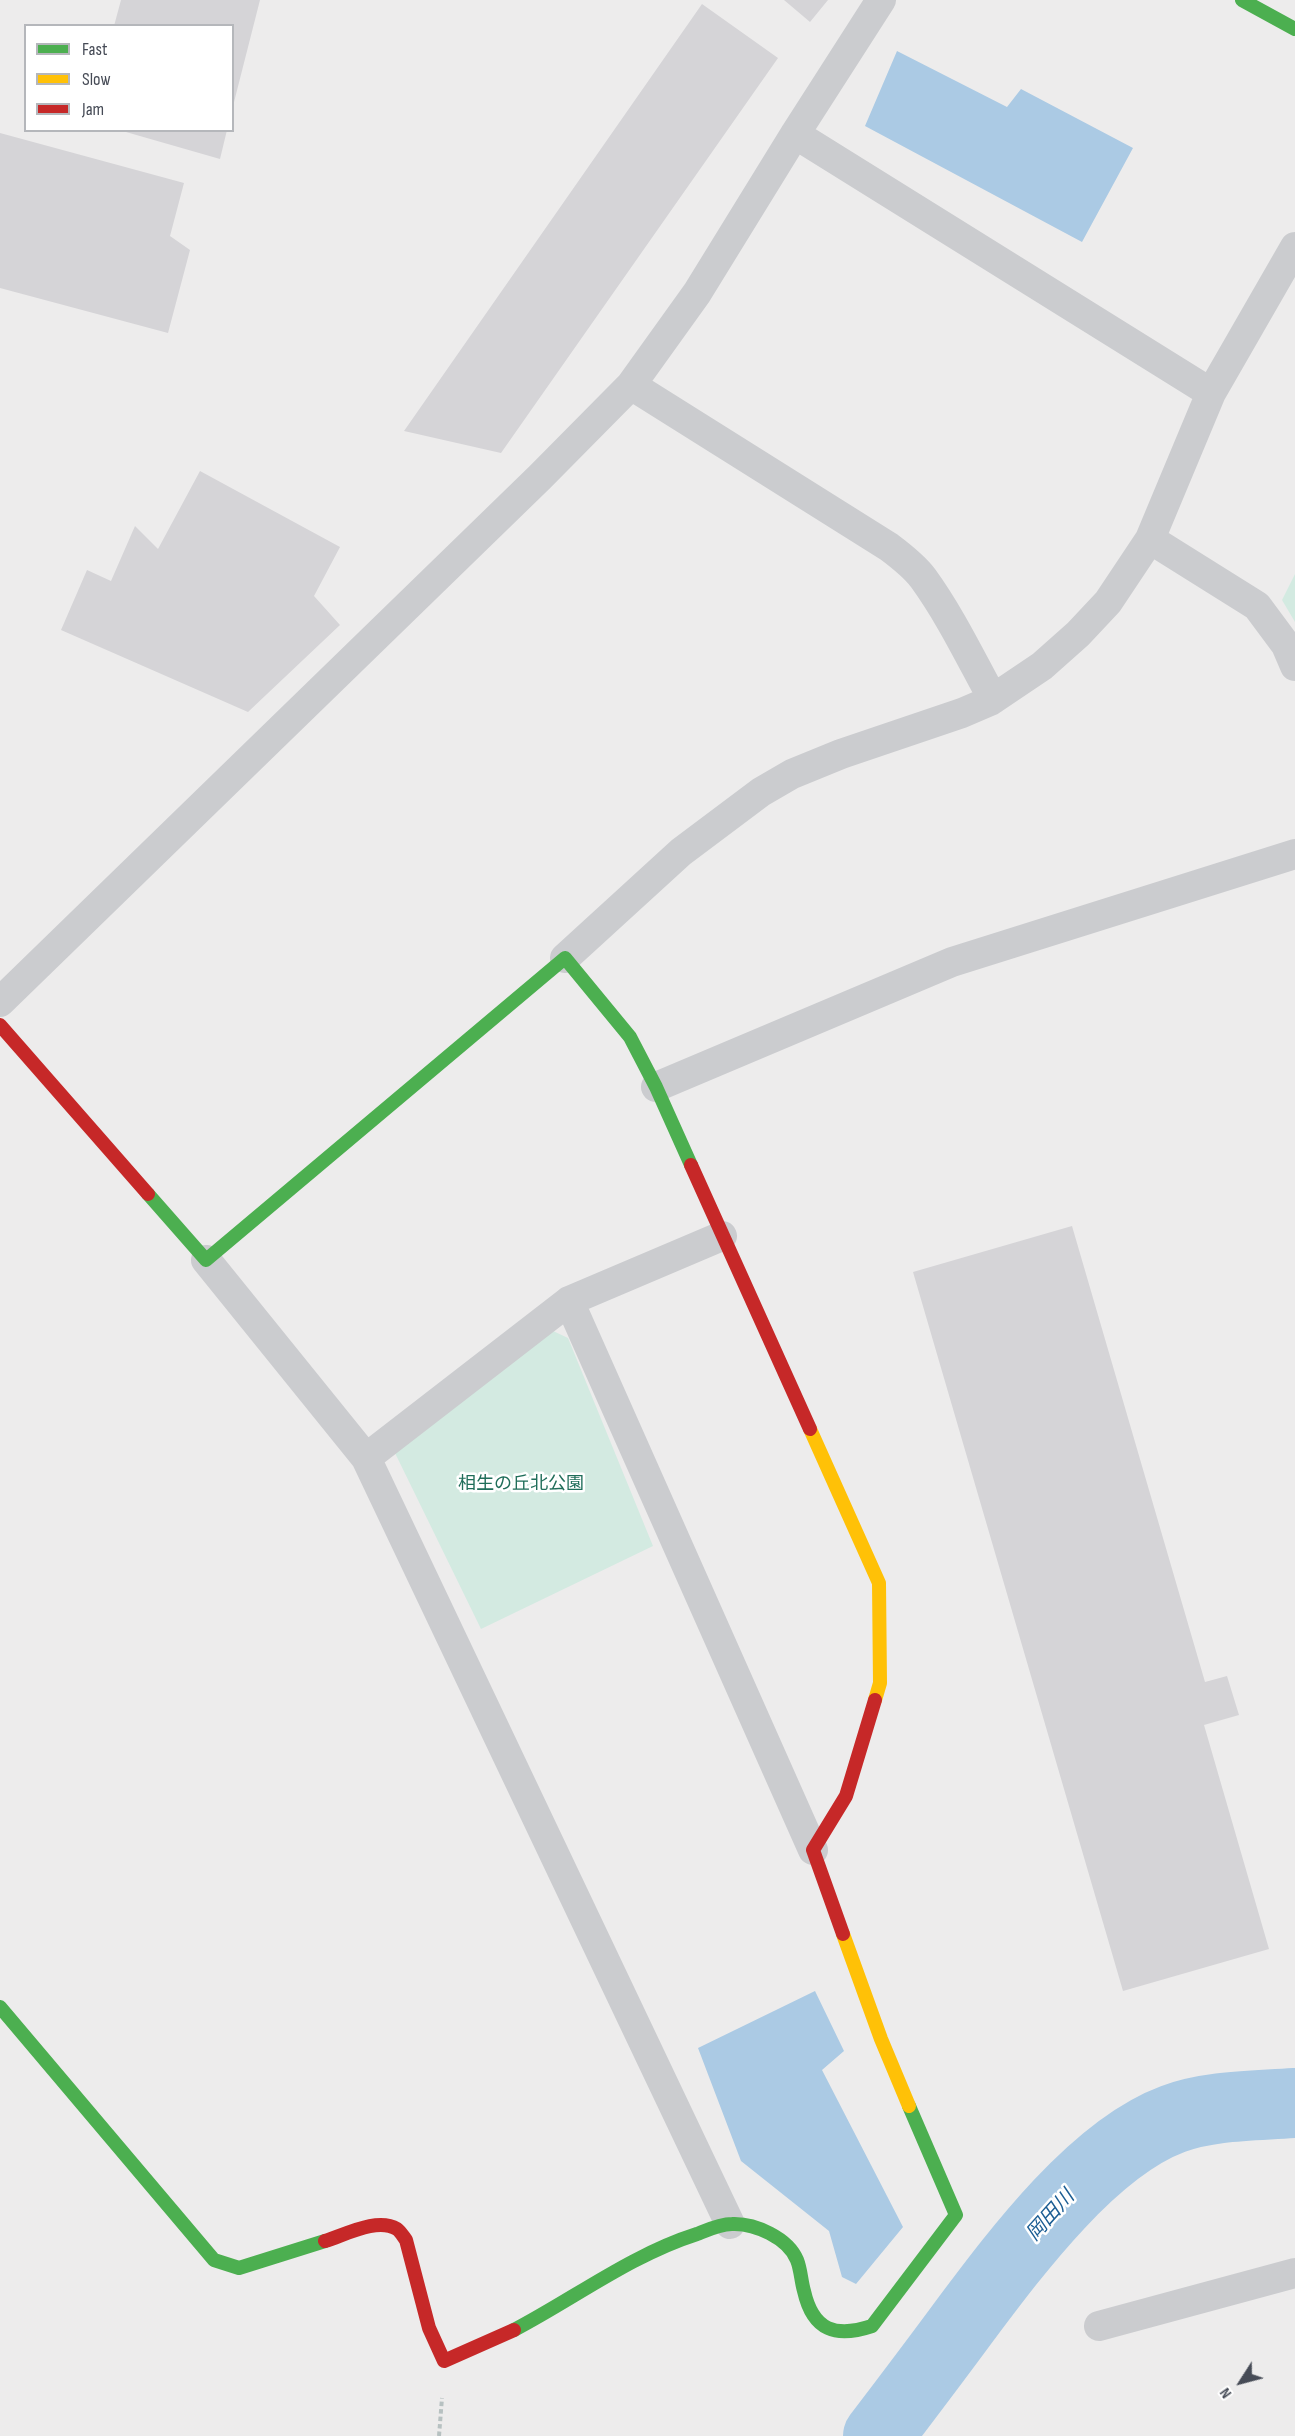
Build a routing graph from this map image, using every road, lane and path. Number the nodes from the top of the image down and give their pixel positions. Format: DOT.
graph roads {
  1 [pos="881,0"];
  2 [pos="1242,0"];
  3 [pos="1295,29"];
  4 [pos="795,134"];
  5 [pos="1295,247"];
  6 [pos="631,386"];
  7 [pos="1211,393"];
  8 [pos="1150,539"];
  9 [pos="1295,666"];
  10 [pos="993,699"];
  11 [pos="1295,854"];
  12 [pos="565,958"];
  13 [pos="0,1002"];
  14 [pos="0,1024"];
  15 [pos="656,1087"];
  16 [pos="722,1236"];
  17 [pos="206,1260"];
  18 [pos="568,1301"];
  19 [pos="366,1458"];
  20 [pos="813,1850"];
  21 [pos="0,2007"];
  22 [pos="730,2224"];
  23 [pos="1295,2273"];
  24 [pos="1099,2326"];
  1 -- 4 [label="street"];
  2 -- 3 [label="street"];
  4 -- 6 [label="street"];
  4 -- 7 [label="street"];
  5 -- 7 [label="street"];
  6 -- 10 [label="street"];
  6 -- 13 [label="street"];
  7 -- 8 [label="street"];
  8 -- 9 [label="street"];
  8 -- 10 [label="street"];
  10 -- 12 [label="street"];
  11 -- 15 [label="street"];
  12 -- 15 [label="street"];
  12 -- 17 [label="street"];
  14 -- 17 [label="street"];
  15 -- 16 [label="street"];
  16 -- 18 [label="street"];
  16 -- 20 [label="street"];
  17 -- 19 [label="street"];
  18 -- 19 [label="street"];
  18 -- 20 [label="street"];
  19 -- 22 [label="street"];
  20 -- 22 [label="street"];
  21 -- 22 [label="street"];
  23 -- 24 [label="street"];
}
